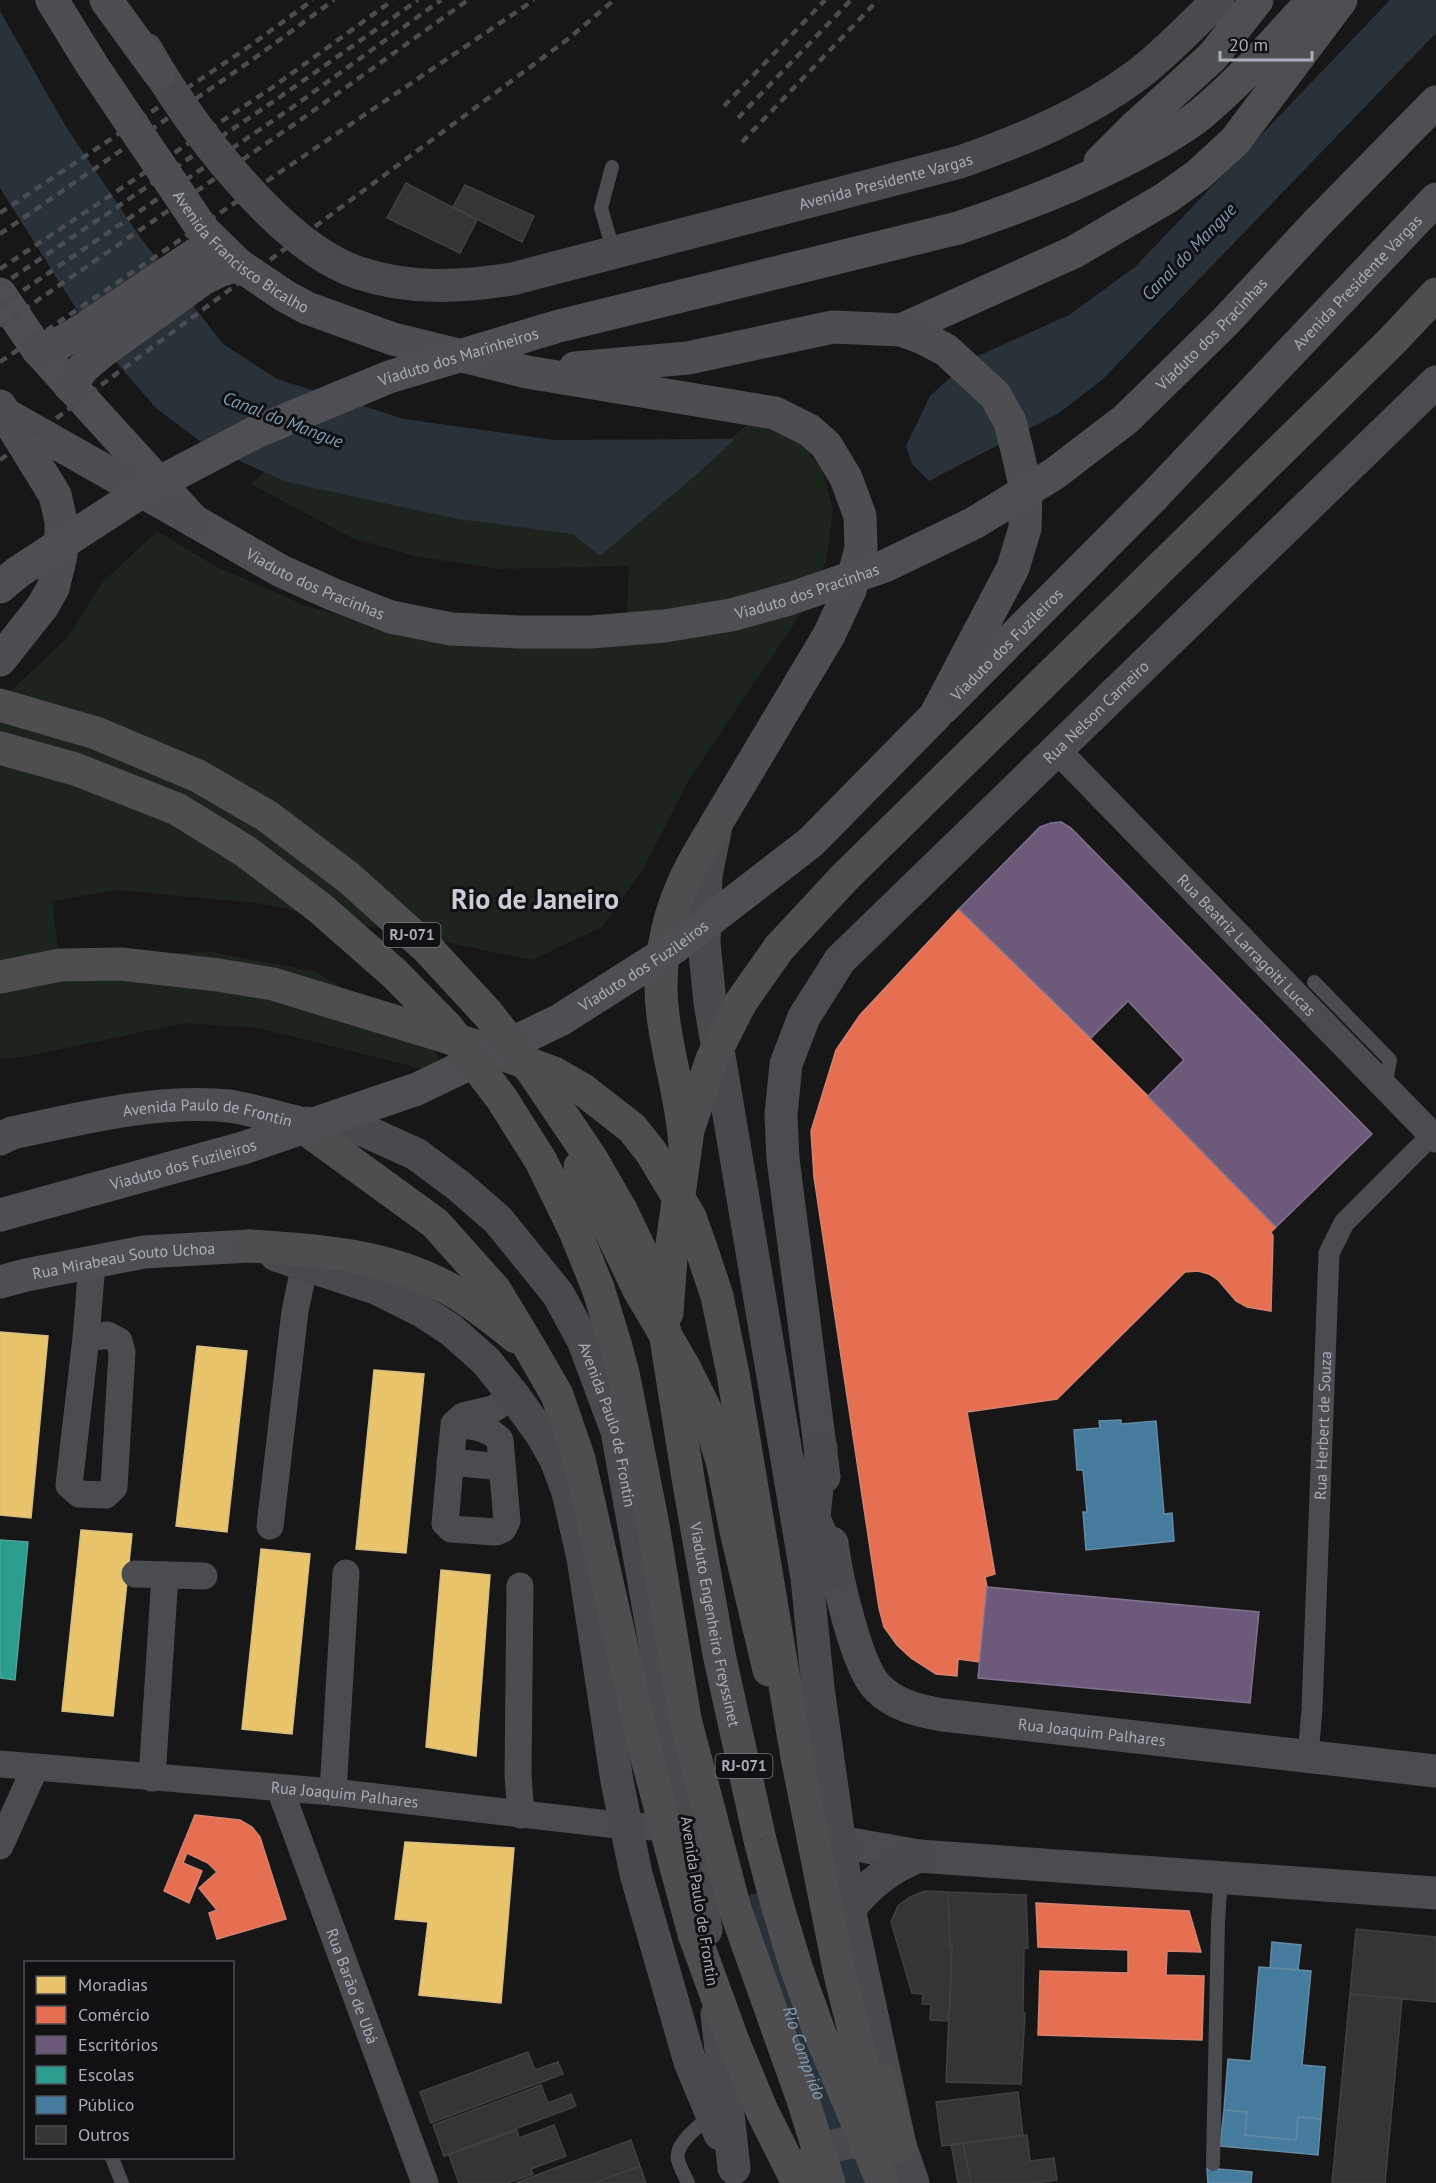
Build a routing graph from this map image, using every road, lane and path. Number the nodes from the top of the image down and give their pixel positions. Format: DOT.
graph roads {
  1 [pos="52,0"];
  2 [pos="106,0"];
  3 [pos="119,0"];
  4 [pos="1218,0"];
  5 [pos="1257,0"];
  6 [pos="1313,0"];
  7 [pos="1341,0"];
  8 [pos="159,73"];
  9 [pos="1436,102"];
  10 [pos="612,167"];
  11 [pos="1080,183"];
  12 [pos="1436,199"];
  13 [pos="214,242"];
  14 [pos="614,253"];
  15 [pos="239,265"];
  16 [pos="194,270"];
  17 [pos="0,294"];
  18 [pos="1436,294"];
  19 [pos="901,330"];
  20 [pos="93,340"];
  21 [pos="38,350"];
  22 [pos="527,372"];
  23 [pos="1436,382"];
  24 [pos="70,386"];
  25 [pos="3,410"];
  26 [pos="1154,496"];
  27 [pos="194,521"];
  28 [pos="0,587"];
  29 [pos="0,660"];
  30 [pos="0,705"];
  31 [pos="935,716"];
  32 [pos="0,748"];
  33 [pos="1058,750"];
  34 [pos="716,824"];
  35 [pos="0,976"];
  36 [pos="1314,982"];
  37 [pos="502,1054"];
  38 [pos="1385,1087"];
  39 [pos="296,1122"];
  40 [pos="4,1135"];
  41 [pos="1434,1137"];
  42 [pos="0,1215"];
  43 [pos="690,1217"];
  44 [pos="249,1246"];
  45 [pos="92,1263"];
  46 [pos="305,1264"];
  47 [pos="0,1282"];
  48 [pos="665,1332"];
  49 [pos="86,1338"];
  50 [pos="530,1348"];
  51 [pos="514,1396"];
  52 [pos="454,1424"];
  53 [pos="821,1448"];
  54 [pos="785,1454"];
  55 [pos="450,1461"];
  56 [pos="502,1467"];
  57 [pos="815,1521"];
  58 [pos="270,1526"];
  59 [pos="135,1574"];
  60 [pos="346,1574"];
  61 [pos="165,1575"];
  62 [pos="821,1575"];
  63 [pos="204,1576"];
  64 [pos="520,1586"];
  65 [pos="1308,1757"];
  66 [pos="0,1764"];
  67 [pos="35,1768"];
  68 [pos="1436,1771"];
  69 [pos="152,1778"];
  70 [pos="280,1789"];
  71 [pos="333,1792"];
  72 [pos="521,1815"];
  73 [pos="626,1826"];
  74 [pos="689,1828"];
  75 [pos="839,1842"];
  76 [pos="0,1846"];
  77 [pos="919,1856"];
  78 [pos="1221,1878"];
  79 [pos="1436,1893"];
  80 [pos="849,1910"];
  81 [pos="712,2114"];
  82 [pos="900,2145"];
  83 [pos="113,2159"];
  84 [pos="1213,2164"];
  85 [pos="738,2176"];
  86 [pos="807,2179"];
  87 [pos="122,2183"];
  88 [pos="426,2183"];
  89 [pos="688,2183"];
  90 [pos="883,2183"];
  91 [pos="891,2183"];
  92 [pos="913,2183"];
  1 -- 13 [label="highway, Avenida Francisco Bicalho"];
  2 -- 8 [label="highway"];
  3 -- 8 [label="main road"];
  4 -- 14 [label="main road, Avenida Presidente Vargas"];
  5 -- 11 [label="main road"];
  6 -- 11 [label="main road"];
  7 -- 19 [label="main road"];
  8 -- 14 [label="main road, Avenida Presidente Vargas"];
  9 -- 27 [label="main road, Viaduto dos Pracinhas, bridge"];
  10 -- 14 [label="lane"];
  11 -- 28 [label="main road, Viaduto dos Marinheiros, bridge"];
  12 -- 26 [label="main road, Avenida Presidente Vargas"];
  13 -- 15 [label="highway, Avenida Francisco Bicalho"];
  13 -- 16 [label="highway"];
  15 -- 16 [label="highway"];
  15 -- 22 [label="highway, Avenida Francisco Bicalho"];
  16 -- 20 [label="highway"];
  17 -- 21 [label="main road"];
  18 -- 48 [label="highway, bridge"];
  19 -- 22 [label="highway"];
  19 -- 31 [label="highway"];
  20 -- 21 [label="highway"];
  20 -- 24 [label="highway"];
  21 -- 24 [label="main road"];
  22 -- 34 [label="highway"];
  23 -- 33 [label="street, Rua Nelson Carneiro"];
  24 -- 27 [label="main road"];
  25 -- 27 [label="highway"];
  25 -- 29 [label="highway"];
  26 -- 31 [label="main road, Viaduto dos Fuzileiros"];
  30 -- 48 [label="highway, RJ-071, bridge"];
  31 -- 42 [label="main road, Viaduto dos Fuzileiros, bridge"];
  32 -- 86 [label="highway, RJ-071, bridge"];
  33 -- 38 [label="street, Rua Beatriz Larragoiti Lucas"];
  33 -- 53 [label="street, Rua Nelson Carneiro"];
  34 -- 43 [label="highway"];
  34 -- 54 [label="main road"];
  35 -- 37 [label="highway"];
  36 -- 38 [label="lane"];
  37 -- 43 [label="highway"];
  37 -- 82 [label="highway"];
  38 -- 41 [label="street, Rua Beatriz Larragoiti Lucas"];
  39 -- 40 [label="highway, Avenida Paulo de Frontin"];
  39 -- 50 [label="highway"];
  39 -- 74 [label="main road, Avenida Paulo de Frontin"];
  41 -- 65 [label="street, Rua Herbert de Souza"];
  43 -- 91 [label="highway, bridge"];
  44 -- 45 [label="main road, Rua Mirabeau Souto Uchoa"];
  44 -- 46 [label="main road, Avenida Paulo de Frontin"];
  44 -- 50 [label="highway"];
  45 -- 47 [label="main road, Rua Mirabeau Souto Uchoa"];
  45 -- 49 [label="street"];
  46 -- 51 [label="main road, Avenida Paulo de Frontin"];
  46 -- 58 [label="street"];
  48 -- 90 [label="highway, Viaduto Engenheiro Freyssinet / RJ-071, bridge"];
  49 -- 49 [label="street"];
  50 -- 86 [label="highway, bridge"];
  51 -- 52 [label="street"];
  51 -- 73 [label="main road, Avenida Paulo de Frontin"];
  52 -- 55 [label="street"];
  52 -- 56 [label="street"];
  53 -- 57 [label="main road"];
  53 -- 62 [label="street"];
  54 -- 57 [label="main road"];
  54 -- 62 [label="main road"];
  55 -- 56 [label="street"];
  55 -- 56 [label="street"];
  57 -- 62 [label="main road"];
  59 -- 61 [label="street"];
  60 -- 71 [label="street"];
  61 -- 63 [label="street"];
  61 -- 69 [label="street"];
  62 -- 65 [label="street, Rua Joaquim Palhares"];
  62 -- 75 [label="main road"];
  64 -- 72 [label="street"];
  65 -- 68 [label="street, Rua Joaquim Palhares"];
  66 -- 67 [label="street, Rua Joaquim Palhares"];
  67 -- 69 [label="street, Rua Joaquim Palhares"];
  67 -- 76 [label="street"];
  69 -- 70 [label="street, Rua Joaquim Palhares"];
  70 -- 71 [label="street, Rua Joaquim Palhares"];
  70 -- 88 [label="street, Rua Barão de Ubá"];
  71 -- 72 [label="street, Rua Joaquim Palhares"];
  72 -- 73 [label="street, Rua Joaquim Palhares"];
  73 -- 74 [label="street, Rua Joaquim Palhares"];
  73 -- 81 [label="main road, Avenida Paulo de Frontin"];
  74 -- 85 [label="main road, Avenida Paulo de Frontin"];
  75 -- 77 [label="street"];
  75 -- 80 [label="main road"];
  77 -- 78 [label="street"];
  77 -- 80 [label="main road"];
  78 -- 79 [label="street"];
  78 -- 84 [label="lane"];
  80 -- 82 [label="main road"];
  81 -- 85 [label="main road, Avenida Paulo de Frontin"];
  81 -- 89 [label="lane"];
  82 -- 86 [label="main road"];
  82 -- 92 [label="main road"];
  83 -- 87 [label="lane"];
}
